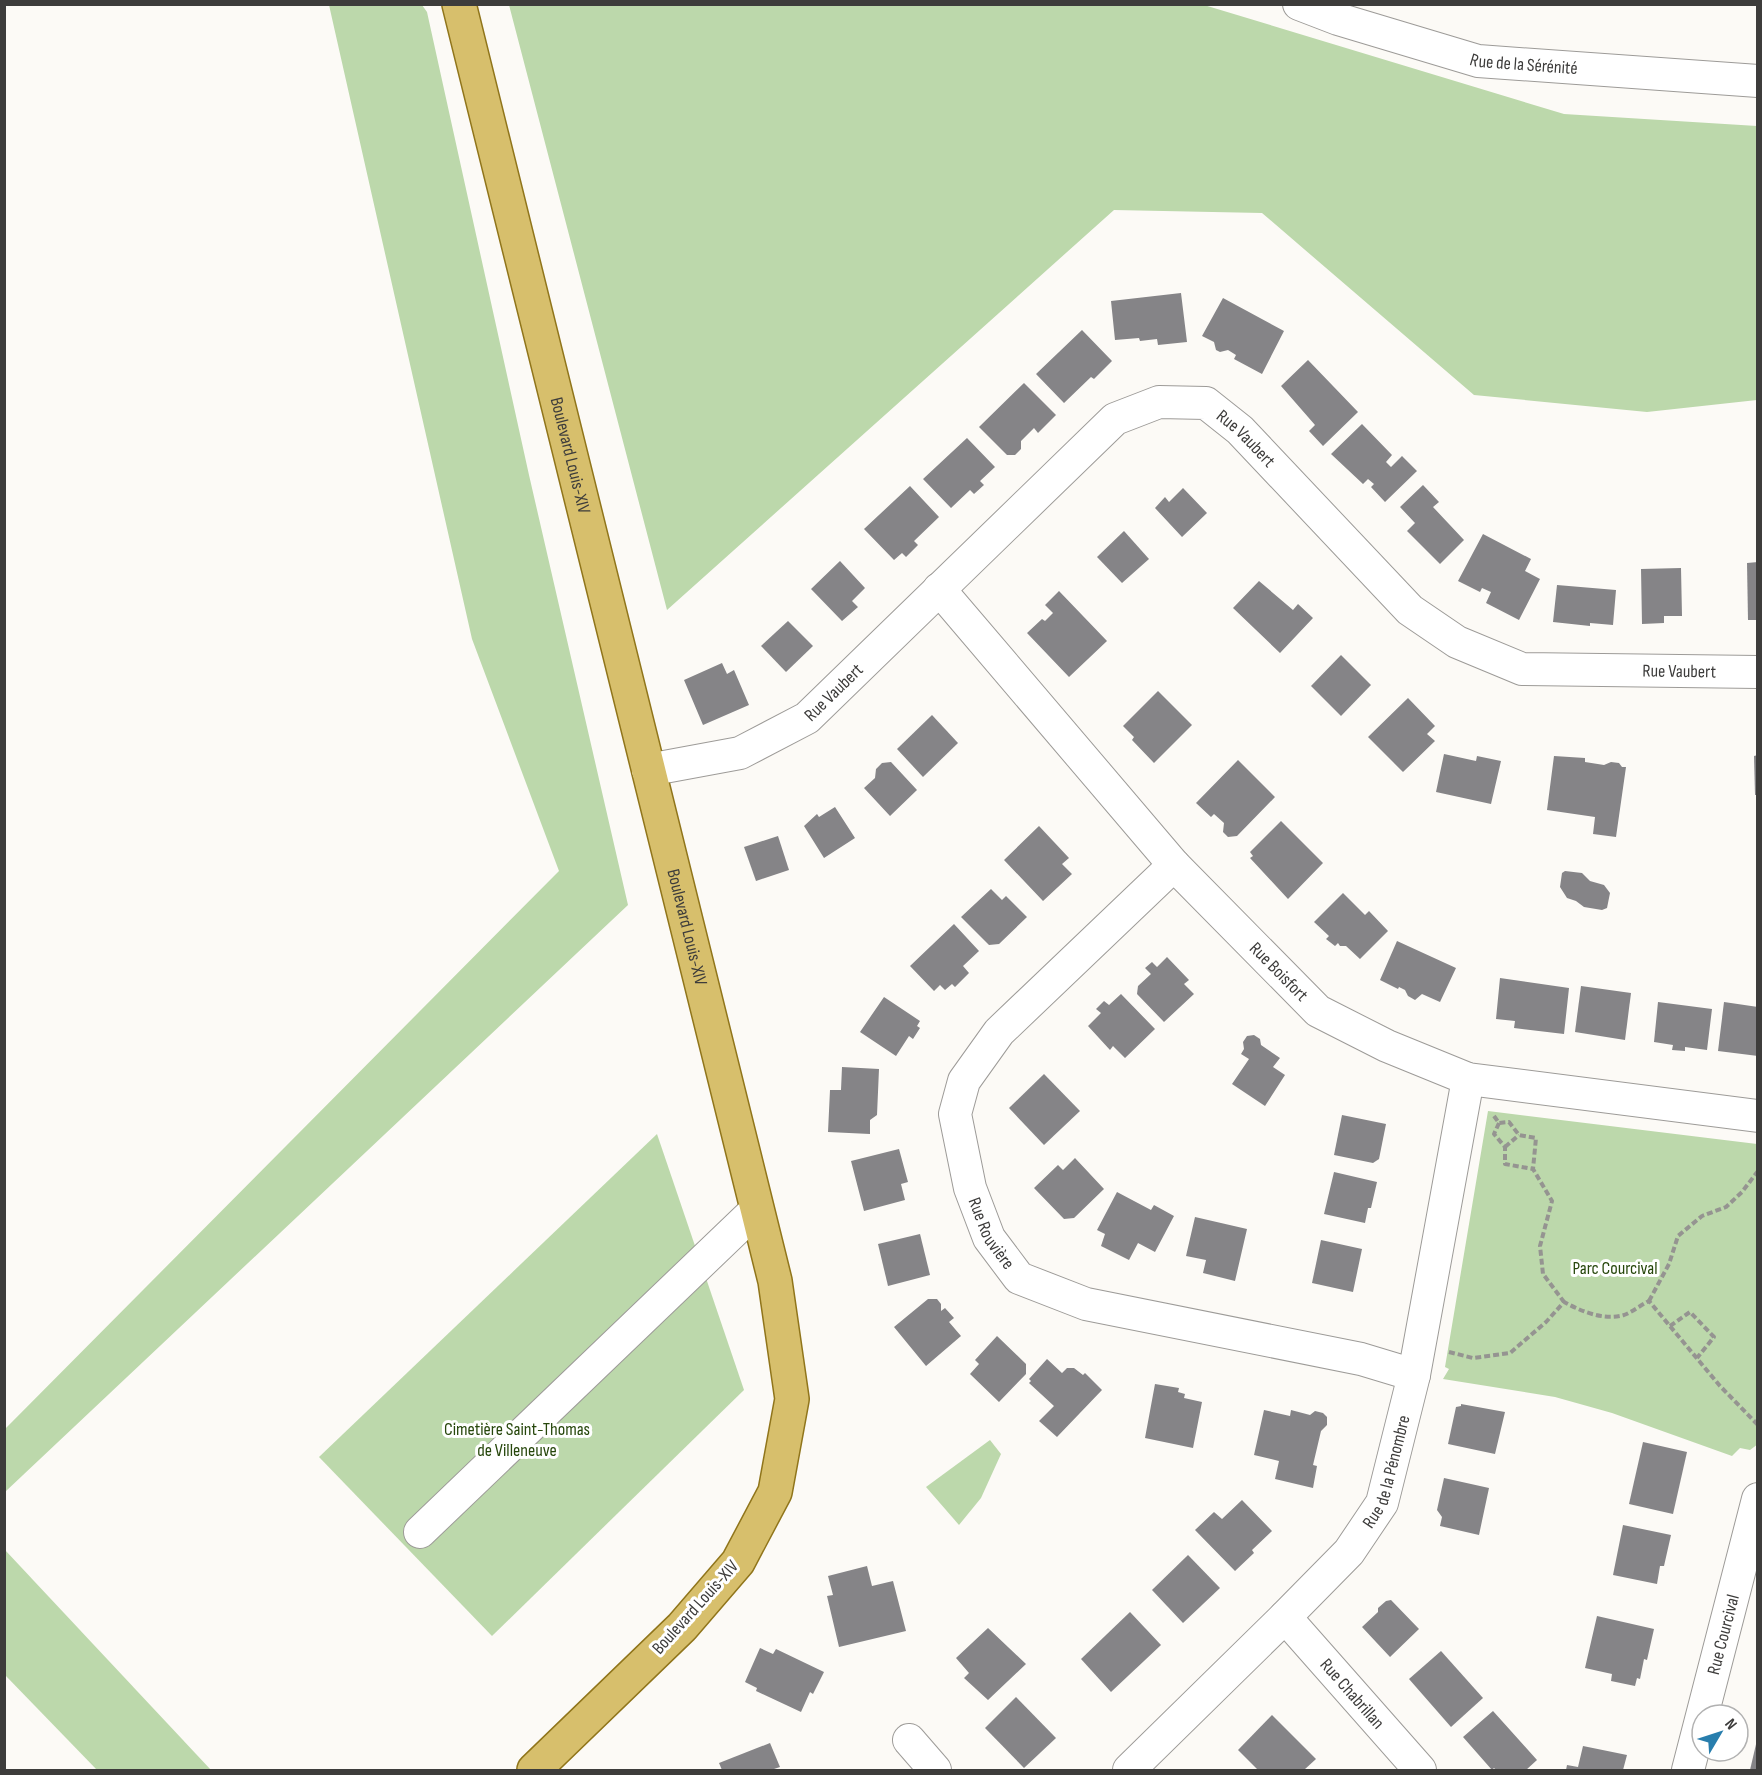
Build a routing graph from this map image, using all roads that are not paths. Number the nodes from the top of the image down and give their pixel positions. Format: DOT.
graph roads {
  1 [pos="459,4"];
  2 [pos="1299,4"];
  3 [pos="1758,81"];
  4 [pos="939,589"];
  5 [pos="1758,672"];
  6 [pos="648,770"];
  7 [pos="1174,865"];
  8 [pos="1468,1079"];
  9 [pos="1758,1116"];
  10 [pos="757,1209"];
  11 [pos="1414,1375"];
  12 [pos="1758,1499"];
  13 [pos="420,1532"];
  14 [pos="1285,1617"];
  15 [pos="909,1740"];
  16 [pos="534,1770"];
  17 [pos="935,1770"];
  18 [pos="1129,1770"];
  19 [pos="1420,1770"];
  20 [pos="1688,1770"];
  1 -- 6 [label="main road, Boulevard Louis-XIV"];
  2 -- 3 [label="street, Rue de la Sérénité"];
  4 -- 5 [label="street, Rue Vaubert"];
  4 -- 6 [label="street, Rue Vaubert"];
  4 -- 7 [label="street, Rue Boisfort"];
  6 -- 10 [label="main road, Boulevard Louis-XIV"];
  7 -- 8 [label="street, Rue Boisfort"];
  7 -- 11 [label="street, Rue Rouvière"];
  8 -- 9 [label="street, Rue Boisfort"];
  8 -- 11 [label="street, Rue de la Pénombre"];
  10 -- 13 [label="street"];
  10 -- 16 [label="main road, Boulevard Louis-XIV"];
  11 -- 14 [label="street, Rue de la Pénombre"];
  12 -- 20 [label="street, Rue Courcival"];
  14 -- 18 [label="street, Rue de la Pénombre"];
  14 -- 19 [label="street, Rue Chabrillan"];
  15 -- 17 [label="street"];
}
